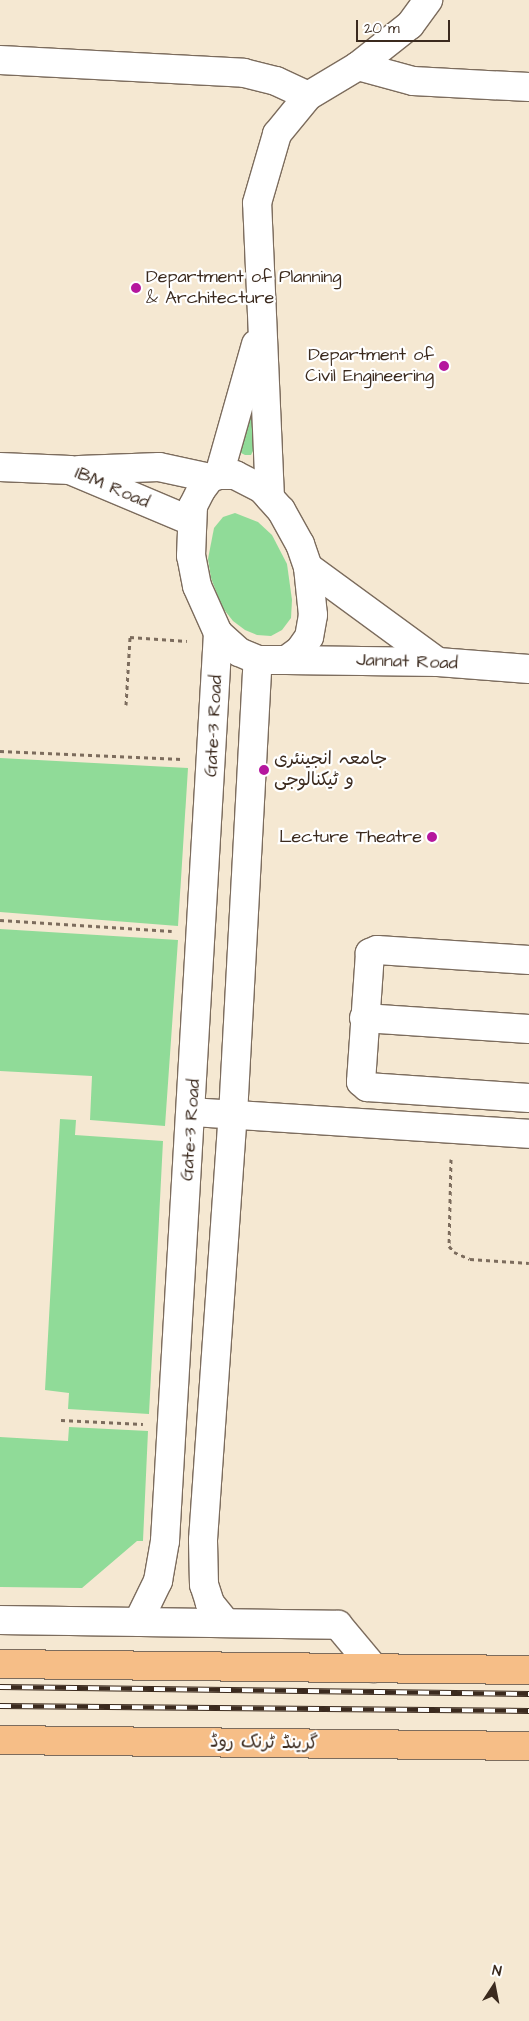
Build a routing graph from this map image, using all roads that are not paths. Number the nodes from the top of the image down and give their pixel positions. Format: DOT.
graph roads {
  1 [pos="428,0"];
  2 [pos="0,60"];
  3 [pos="358,66"];
  4 [pos="529,87"];
  5 [pos="308,96"];
  6 [pos="262,321"];
  7 [pos="0,467"];
  8 [pos="70,470"];
  9 [pos="215,476"];
  10 [pos="270,498"];
  11 [pos="192,521"];
  12 [pos="308,567"];
  13 [pos="218,638"];
  14 [pos="258,660"];
  15 [pos="286,660"];
  16 [pos="438,662"];
  17 [pos="529,669"];
  18 [pos="529,960"];
  19 [pos="364,1018"];
  20 [pos="529,1029"];
  21 [pos="366,1087"];
  22 [pos="529,1098"];
  23 [pos="192,1112"];
  24 [pos="233,1115"];
  25 [pos="364,1123"];
  26 [pos="529,1134"];
  27 [pos="0,1620"];
  28 [pos="138,1622"];
  29 [pos="226,1623"];
  30 [pos="0,1664"];
  31 [pos="374,1668"];
  32 [pos="529,1670"];
  33 [pos="0,1740"];
  34 [pos="529,1746"];
  1 -- 3 [label="lane"];
  2 -- 5 [label="lane"];
  3 -- 4 [label="lane"];
  3 -- 5 [label="lane"];
  5 -- 6 [label="lane"];
  6 -- 9 [label="lane"];
  6 -- 10 [label="lane"];
  7 -- 8 [label="lane, IBM Road"];
  8 -- 9 [label="lane"];
  8 -- 11 [label="lane, IBM Road"];
  9 -- 10 [label="lane"];
  9 -- 11 [label="lane"];
  10 -- 12 [label="lane"];
  11 -- 13 [label="lane"];
  12 -- 15 [label="lane"];
  12 -- 16 [label="lane"];
  13 -- 14 [label="lane"];
  13 -- 23 [label="lane, Gate-3 Road"];
  14 -- 15 [label="lane"];
  14 -- 24 [label="lane"];
  15 -- 16 [label="lane, Jannat Road"];
  16 -- 17 [label="lane, Jannat Road"];
  18 -- 19 [label="lane"];
  19 -- 20 [label="lane"];
  19 -- 21 [label="lane"];
  21 -- 22 [label="lane"];
  21 -- 25 [label="lane"];
  23 -- 24 [label="lane"];
  23 -- 28 [label="lane, Gate-3 Road"];
  24 -- 25 [label="lane"];
  24 -- 29 [label="lane"];
  25 -- 26 [label="lane"];
  27 -- 28 [label="lane"];
  28 -- 29 [label="lane"];
  29 -- 31 [label="lane"];
  30 -- 31 [label="main road"];
  31 -- 32 [label="main road"];
  33 -- 34 [label="main road, گرینڈ ٹرنک روڈ"];
}
